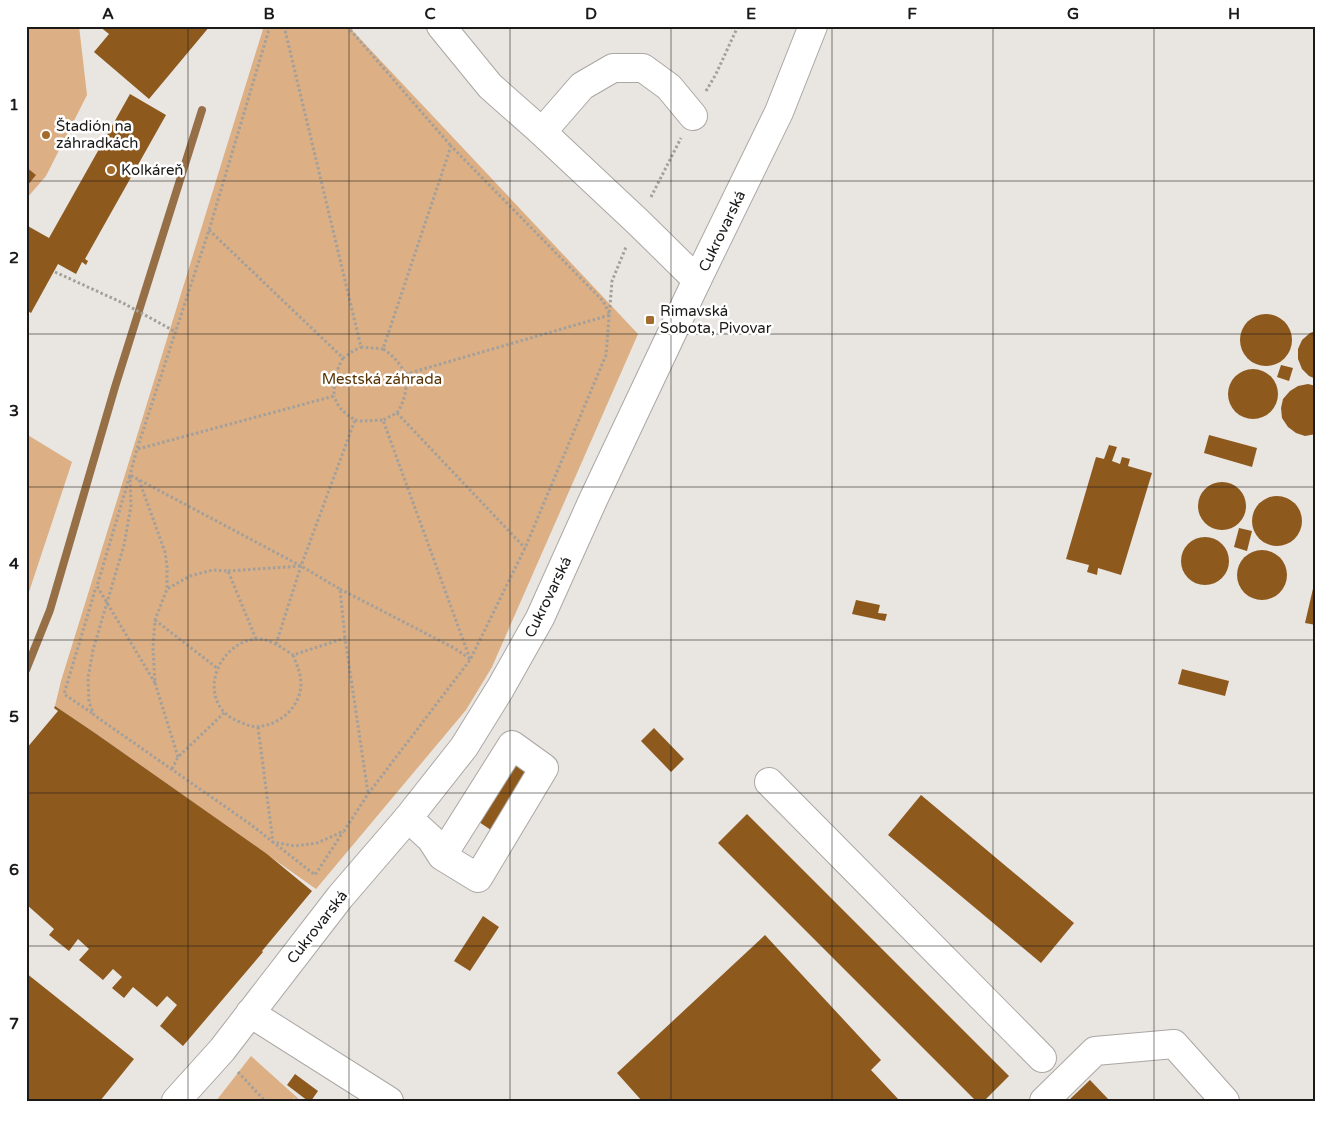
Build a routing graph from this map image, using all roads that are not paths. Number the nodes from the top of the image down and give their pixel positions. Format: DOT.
graph roads {
  1 [pos="441,26"];
  2 [pos="813,26"];
  3 [pos="693,116"];
  4 [pos="542,132"];
  5 [pos="697,280"];
  6 [pos="769,782"];
  7 [pos="408,818"];
  8 [pos="442,856"];
  9 [pos="250,1013"];
  10 [pos="1042,1058"];
  11 [pos="176,1101"];
  12 [pos="389,1101"];
  13 [pos="1044,1101"];
  14 [pos="1225,1101"];
  1 -- 4 [label="main road"];
  2 -- 5 [label="main road, Cukrovarská"];
  3 -- 4 [label="main road"];
  4 -- 5 [label="main road"];
  5 -- 7 [label="main road, Cukrovarská"];
  6 -- 10 [label="main road"];
  7 -- 8 [label="main road"];
  7 -- 9 [label="main road, Cukrovarská"];
  9 -- 11 [label="main road, Cukrovarská"];
  9 -- 12 [label="main road"];
  13 -- 14 [label="main road"];
}
